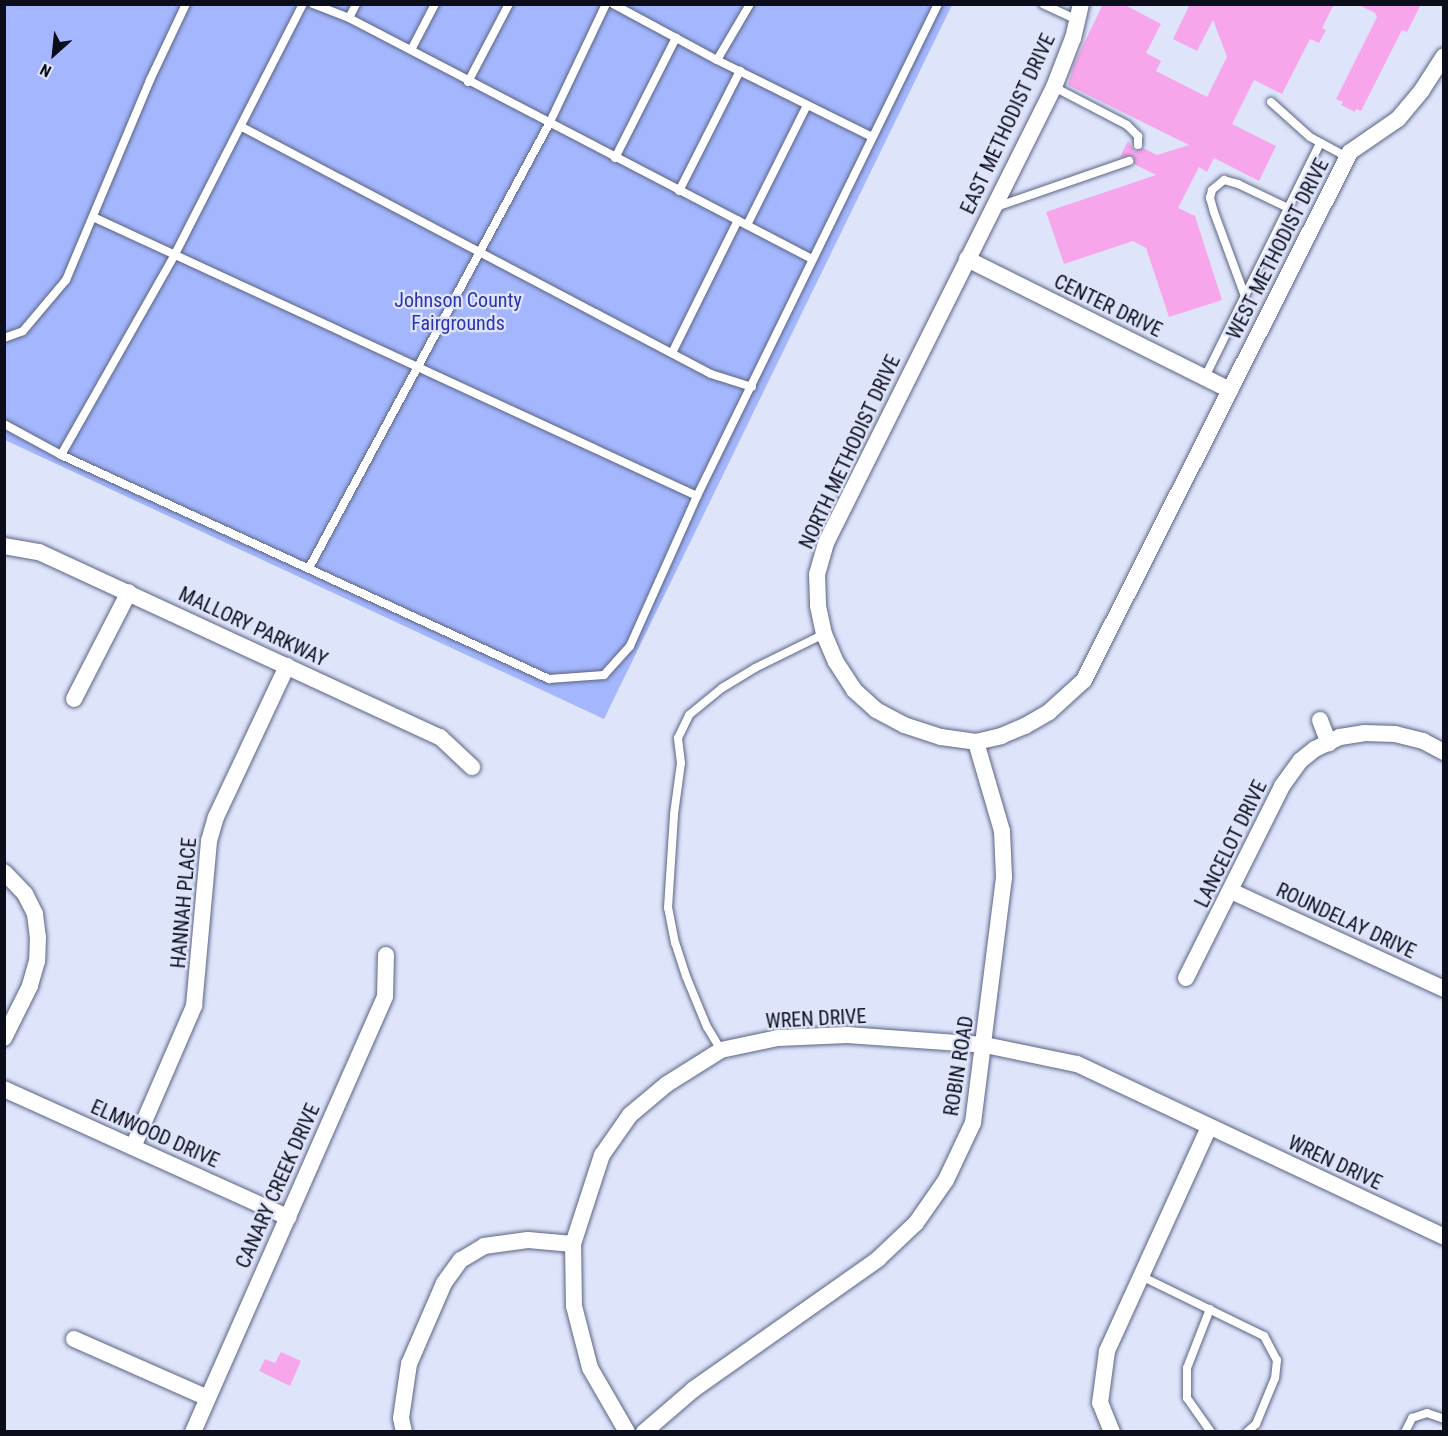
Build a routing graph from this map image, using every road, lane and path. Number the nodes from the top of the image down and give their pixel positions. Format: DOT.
graph roads {
  1 [pos="186,4"];
  2 [pos="303,4"];
  3 [pos="313,4"];
  4 [pos="356,4"];
  5 [pos="435,4"];
  6 [pos="508,4"];
  7 [pos="606,4"];
  8 [pos="613,4"];
  9 [pos="750,4"];
  10 [pos="939,4"];
  11 [pos="1044,4"];
  12 [pos="1079,12"];
  13 [pos="349,18"];
  14 [pos="676,38"];
  15 [pos="411,50"];
  16 [pos="1443,56"];
  17 [pos="717,60"];
  18 [pos="740,71"];
  19 [pos="468,82"];
  20 [pos="1054,87"];
  21 [pos="1271,102"];
  22 [pos="807,105"];
  23 [pos="549,124"];
  24 [pos="242,127"];
  25 [pos="872,137"];
  26 [pos="1320,143"];
  27 [pos="1138,145"];
  28 [pos="615,158"];
  29 [pos="1347,158"];
  30 [pos="1129,160"];
  31 [pos="679,191"];
  32 [pos="993,208"];
  33 [pos="1288,208"];
  34 [pos="93,216"];
  35 [pos="738,220"];
  36 [pos="747,225"];
  37 [pos="480,252"];
  38 [pos="175,254"];
  39 [pos="812,259"];
  40 [pos="967,259"];
  41 [pos="1245,296"];
  42 [pos="4,338"];
  43 [pos="672,353"];
  44 [pos="419,368"];
  45 [pos="1205,377"];
  46 [pos="752,387"];
  47 [pos="1230,390"];
  48 [pos="4,424"];
  49 [pos="61,455"];
  50 [pos="697,496"];
  51 [pos="4,546"];
  52 [pos="309,568"];
  53 [pos="129,592"];
  54 [pos="824,633"];
  55 [pos="287,666"];
  56 [pos="74,699"];
  57 [pos="1320,720"];
  58 [pos="976,742"];
  59 [pos="1329,742"];
  60 [pos="1443,752"];
  61 [pos="472,767"];
  62 [pos="4,872"];
  63 [pos="1232,891"];
  64 [pos="386,955"];
  65 [pos="1186,978"];
  66 [pos="1443,989"];
  67 [pos="4,1038"];
  68 [pos="985,1046"];
  69 [pos="721,1050"];
  70 [pos="4,1089"];
  71 [pos="1209,1127"];
  72 [pos="133,1147"];
  73 [pos="288,1217"];
  74 [pos="1443,1237"];
  75 [pos="573,1244"];
  76 [pos="1142,1276"];
  77 [pos="1210,1310"];
  78 [pos="74,1339"];
  79 [pos="208,1398"];
  80 [pos="1443,1419"];
  81 [pos="193,1431"];
  82 [pos="404,1431"];
  83 [pos="627,1431"];
  84 [pos="644,1431"];
  85 [pos="1112,1431"];
  86 [pos="1211,1431"];
  87 [pos="1247,1431"];
  88 [pos="1405,1431"];
  1 -- 34 [label="lane"];
  2 -- 24 [label="lane"];
  3 -- 13 [label="lane"];
  4 -- 13 [label="lane"];
  5 -- 15 [label="lane"];
  6 -- 19 [label="lane"];
  7 -- 23 [label="lane"];
  8 -- 14 [label="lane"];
  9 -- 17 [label="lane"];
  10 -- 25 [label="lane"];
  11 -- 12 [label="lane"];
  12 -- 20 [label="street, EAST METHODIST DRIVE"];
  13 -- 15 [label="lane"];
  14 -- 17 [label="lane"];
  14 -- 28 [label="lane"];
  15 -- 19 [label="lane"];
  16 -- 29 [label="street, WEST METHODIST DRIVE"];
  17 -- 18 [label="lane"];
  18 -- 22 [label="lane"];
  18 -- 31 [label="lane"];
  19 -- 23 [label="lane"];
  20 -- 27 [label="lane"];
  20 -- 32 [label="street, EAST METHODIST DRIVE"];
  21 -- 26 [label="lane"];
  22 -- 25 [label="lane"];
  22 -- 36 [label="lane"];
  23 -- 28 [label="lane"];
  23 -- 37 [label="lane"];
  24 -- 37 [label="lane"];
  24 -- 38 [label="lane"];
  25 -- 39 [label="lane"];
  26 -- 29 [label="lane"];
  26 -- 33 [label="lane"];
  28 -- 31 [label="lane"];
  29 -- 47 [label="street, WEST METHODIST DRIVE"];
  30 -- 32 [label="lane"];
  31 -- 35 [label="lane"];
  32 -- 40 [label="street, EAST METHODIST DRIVE"];
  33 -- 41 [label="lane"];
  33 -- 41 [label="lane"];
  34 -- 38 [label="lane"];
  34 -- 42 [label="lane"];
  35 -- 36 [label="lane"];
  35 -- 43 [label="lane"];
  36 -- 39 [label="lane"];
  37 -- 43 [label="lane"];
  37 -- 44 [label="lane"];
  38 -- 44 [label="lane"];
  38 -- 49 [label="lane"];
  39 -- 46 [label="lane"];
  40 -- 45 [label="street, CENTER DRIVE"];
  40 -- 54 [label="street, NORTH METHODIST DRIVE"];
  41 -- 45 [label="lane"];
  43 -- 46 [label="lane"];
  44 -- 50 [label="lane"];
  44 -- 52 [label="lane"];
  45 -- 47 [label="street, CENTER DRIVE"];
  46 -- 50 [label="lane"];
  47 -- 58 [label="street, NORTH METHODIST DRIVE"];
  48 -- 49 [label="lane"];
  49 -- 52 [label="lane"];
  50 -- 52 [label="lane"];
  51 -- 53 [label="street, MALLORY PARKWAY"];
  53 -- 55 [label="street, MALLORY PARKWAY"];
  53 -- 56 [label="street"];
  54 -- 58 [label="street, NORTH METHODIST DRIVE"];
  54 -- 69 [label="lane"];
  55 -- 61 [label="street, MALLORY PARKWAY"];
  55 -- 72 [label="street, HANNAH PLACE"];
  57 -- 59 [label="street"];
  58 -- 68 [label="street, ROBIN ROAD"];
  59 -- 60 [label="street, LANCELOT DRIVE"];
  59 -- 63 [label="street, LANCELOT DRIVE"];
  62 -- 67 [label="street"];
  63 -- 65 [label="street, LANCELOT DRIVE"];
  63 -- 66 [label="street, ROUNDELAY DRIVE"];
  64 -- 73 [label="street, CANARY CREEK DRIVE"];
  68 -- 69 [label="street, WREN DRIVE"];
  68 -- 71 [label="street, WREN DRIVE"];
  68 -- 84 [label="street, ROBIN ROAD"];
  69 -- 75 [label="street, WREN DRIVE"];
  70 -- 72 [label="street, ELMWOOD DRIVE"];
  71 -- 74 [label="street, WREN DRIVE"];
  71 -- 76 [label="street"];
  72 -- 73 [label="street, ELMWOOD DRIVE"];
  73 -- 79 [label="street, CANARY CREEK DRIVE"];
  75 -- 82 [label="street"];
  75 -- 83 [label="street, WREN DRIVE"];
  76 -- 77 [label="lane"];
  76 -- 85 [label="street"];
  77 -- 86 [label="lane"];
  77 -- 87 [label="lane"];
  78 -- 79 [label="street"];
  79 -- 81 [label="street, CANARY CREEK DRIVE"];
  80 -- 88 [label="lane"];
}
